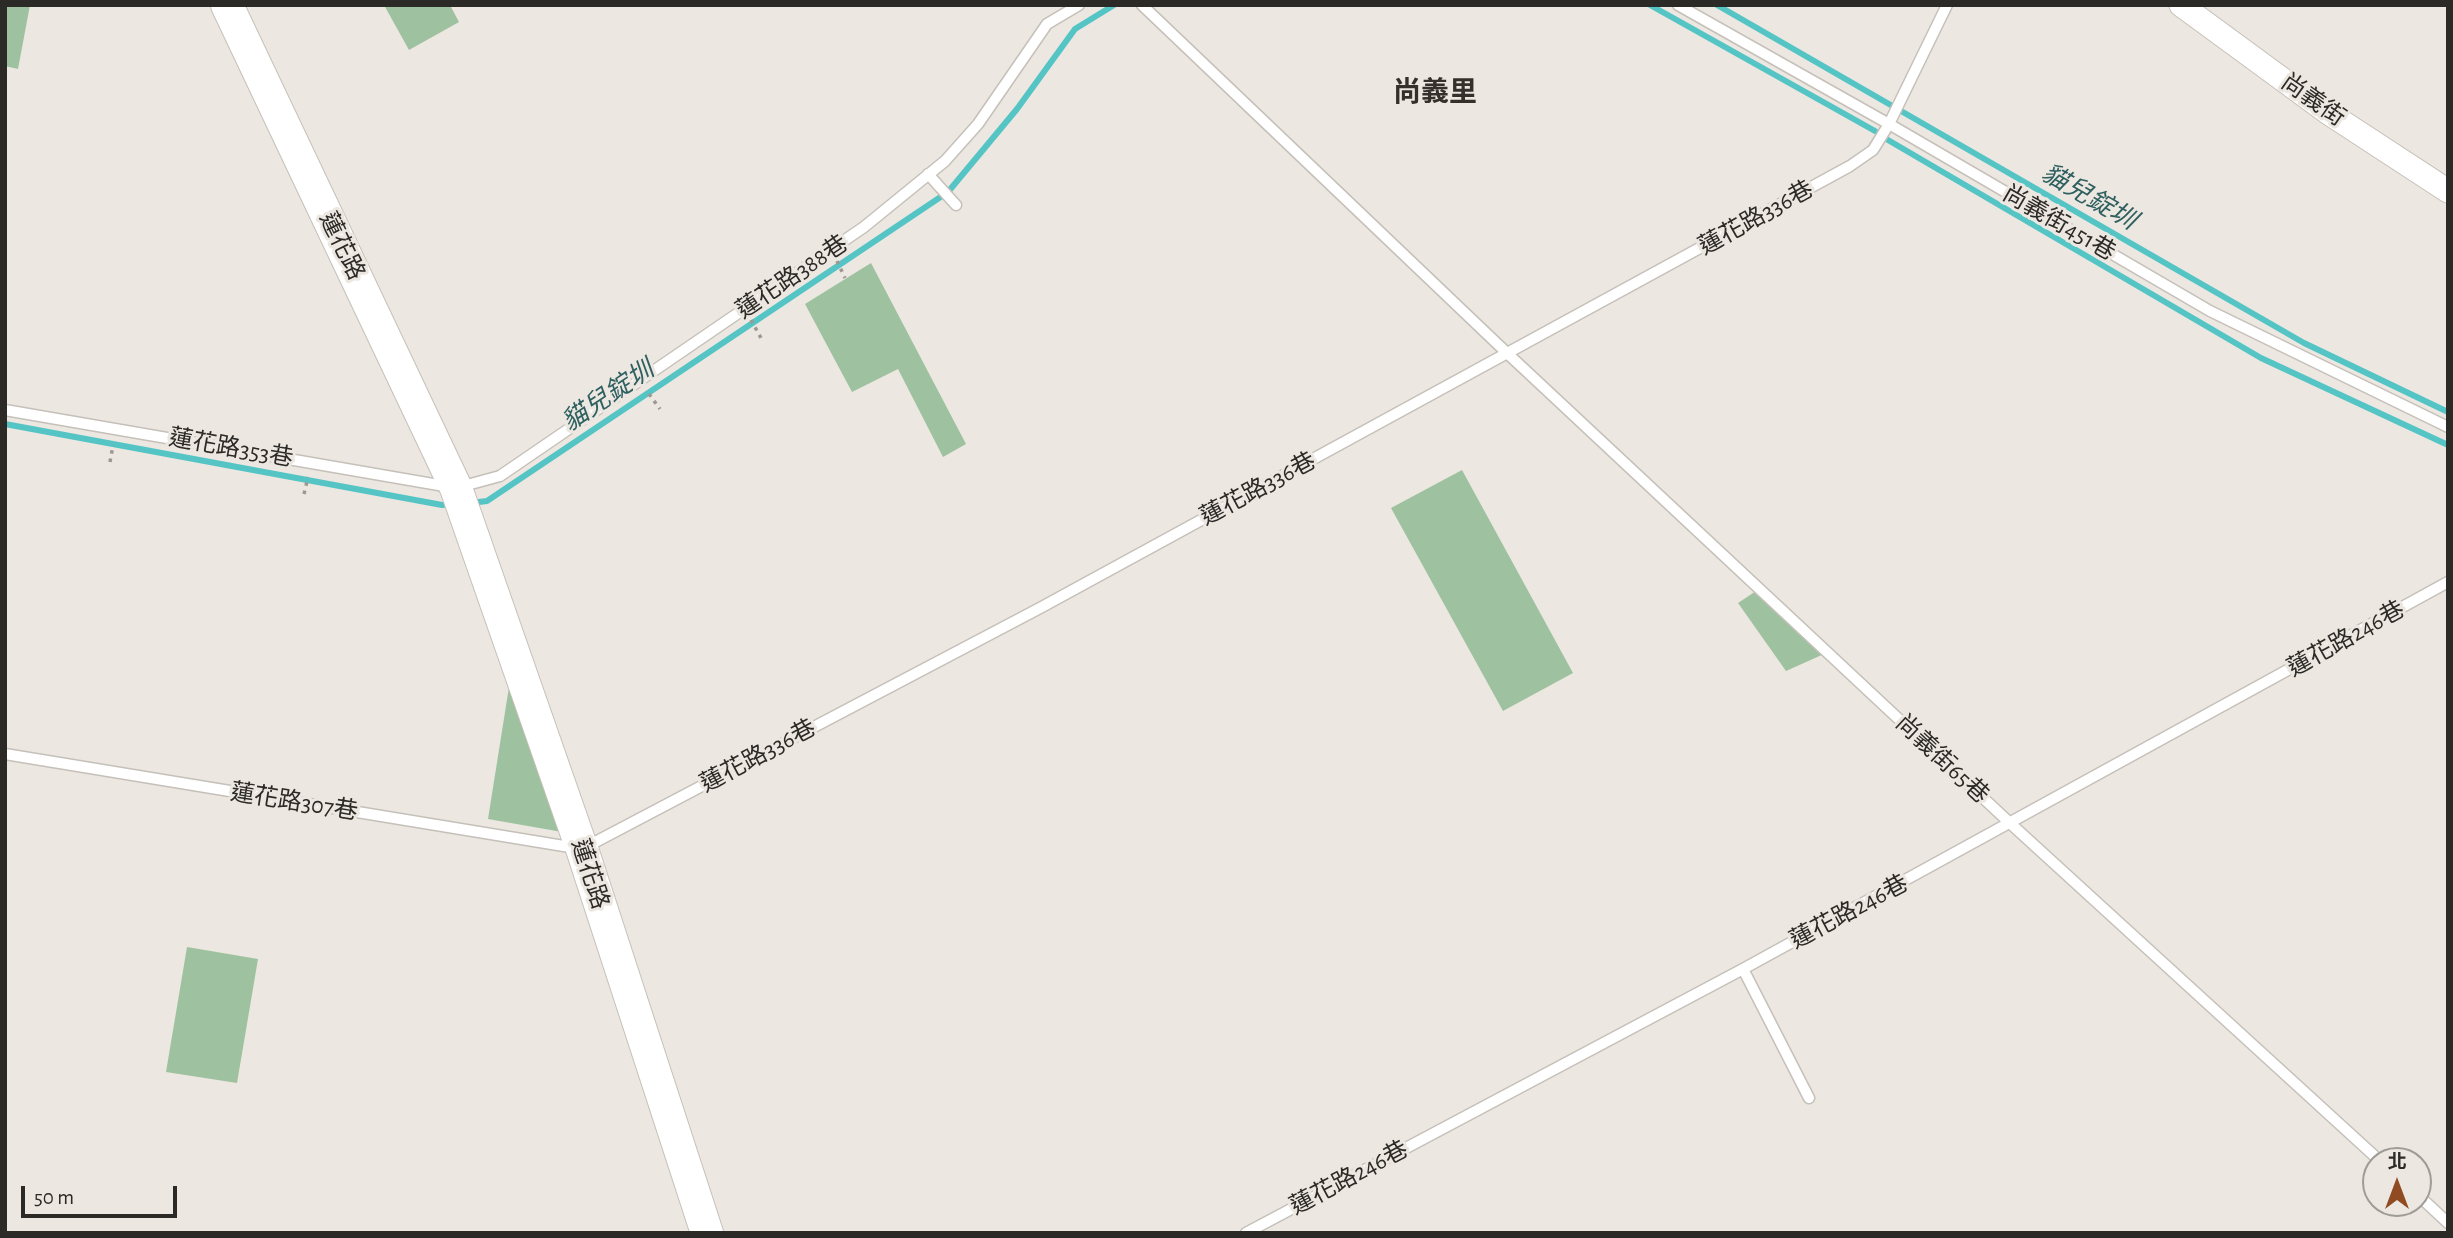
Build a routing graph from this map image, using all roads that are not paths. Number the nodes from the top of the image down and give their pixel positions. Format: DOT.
graph roads {
  1 [pos="227,5"];
  2 [pos="1079,5"];
  3 [pos="1142,5"];
  4 [pos="1678,5"];
  5 [pos="1947,5"];
  6 [pos="2181,5"];
  7 [pos="1889,124"];
  8 [pos="928,174"];
  9 [pos="2448,191"];
  10 [pos="956,205"];
  11 [pos="1508,354"];
  12 [pos="5,410"];
  13 [pos="2448,427"];
  14 [pos="456,488"];
  15 [pos="2448,582"];
  16 [pos="5,754"];
  17 [pos="2011,824"];
  18 [pos="582,849"];
  19 [pos="1743,969"];
  20 [pos="1809,1098"];
  21 [pos="2366,1147"];
  22 [pos="2432,1208"];
  23 [pos="2448,1223"];
  24 [pos="707,1233"];
  25 [pos="1246,1233"];
  1 -- 14 [label="street, 蓮花路"];
  2 -- 8 [label="lane, 蓮花路388巷"];
  3 -- 11 [label="lane, 尚義街65巷"];
  4 -- 7 [label="lane, 尚義街451巷"];
  5 -- 7 [label="lane, 蓮花路336巷"];
  6 -- 9 [label="street, 尚義街"];
  7 -- 11 [label="lane, 蓮花路336巷"];
  7 -- 13 [label="lane, 尚義街451巷"];
  8 -- 10 [label="lane"];
  8 -- 14 [label="lane, 蓮花路388巷"];
  11 -- 17 [label="lane, 尚義街65巷"];
  11 -- 18 [label="lane, 蓮花路336巷"];
  12 -- 14 [label="lane, 蓮花路353巷"];
  14 -- 18 [label="street, 蓮花路"];
  15 -- 17 [label="lane, 蓮花路246巷"];
  16 -- 18 [label="lane, 蓮花路307巷"];
  17 -- 19 [label="lane, 蓮花路246巷"];
  17 -- 21 [label="lane, 尚義街65巷"];
  18 -- 24 [label="street, 蓮花路"];
  19 -- 20 [label="lane"];
  19 -- 25 [label="lane, 蓮花路246巷"];
  22 -- 23 [label="lane"];
}
